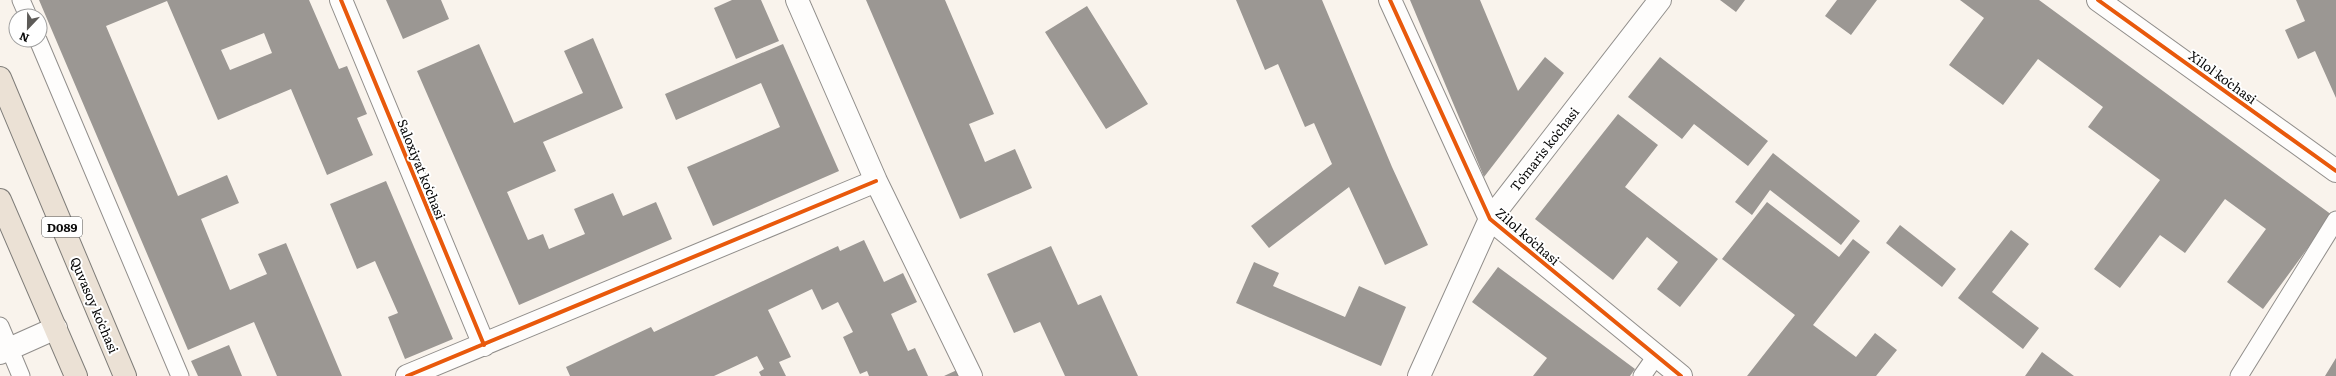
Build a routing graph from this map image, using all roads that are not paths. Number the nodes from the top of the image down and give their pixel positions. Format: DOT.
graph roads {
  1 [pos="341,0"];
  2 [pos="797,0"];
  3 [pos="1390,0"];
  4 [pos="1660,0"];
  5 [pos="2098,0"];
  6 [pos="41,48"];
  7 [pos="0,78"];
  8 [pos="2336,170"];
  9 [pos="876,181"];
  10 [pos="0,200"];
  11 [pos="1490,219"];
  12 [pos="2336,220"];
  13 [pos="0,326"];
  14 [pos="56,328"];
  15 [pos="484,345"];
  16 [pos="5,351"];
  17 [pos="1656,356"];
  18 [pos="21,376"];
  19 [pos="76,376"];
  20 [pos="124,376"];
  21 [pos="180,376"];
  22 [pos="407,376"];
  23 [pos="971,376"];
  24 [pos="1419,376"];
  25 [pos="1642,376"];
  26 [pos="1681,376"];
  27 [pos="2239,376"];
  1 -- 15 [label="street, Saloxiyat koʻchasi"];
  2 -- 9 [label="street"];
  3 -- 11 [label="street, Zilol koʻchasi"];
  4 -- 11 [label="street, Toʻmaris koʻchasi"];
  5 -- 8 [label="street, Xilol koʻchasi"];
  6 -- 21 [label="lane"];
  7 -- 20 [label="main road, Quvasoy koʻchasi / D089"];
  9 -- 15 [label="street"];
  9 -- 23 [label="street"];
  10 -- 14 [label="main road"];
  11 -- 17 [label="street, Zilol koʻchasi"];
  11 -- 24 [label="street, Toʻmaris koʻchasi"];
  12 -- 27 [label="lane"];
  13 -- 16 [label="lane"];
  14 -- 16 [label="street"];
  14 -- 19 [label="main road"];
  15 -- 22 [label="street"];
  16 -- 18 [label="lane"];
  17 -- 25 [label="lane"];
  17 -- 26 [label="street, Zilol koʻchasi"];
}
